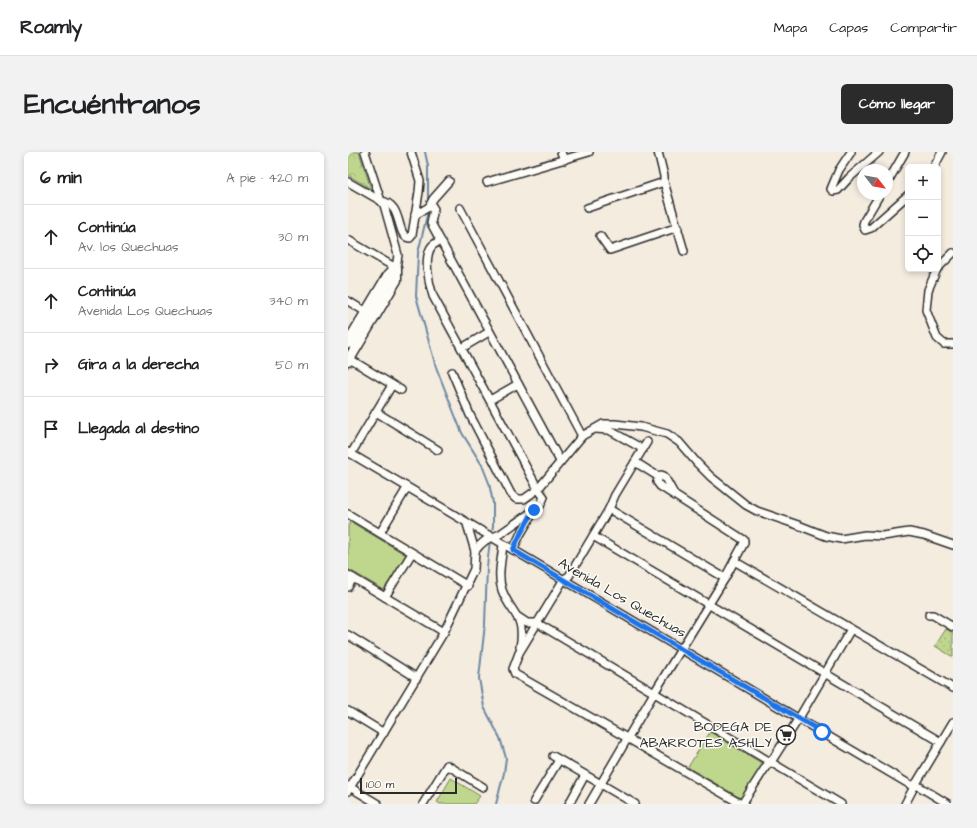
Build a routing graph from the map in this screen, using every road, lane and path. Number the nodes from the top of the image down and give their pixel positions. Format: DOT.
graph roads {
  1 [pos="365,152"];
  2 [pos="411,152"];
  3 [pos="561,152"];
  4 [pos="589,152"];
  5 [pos="658,152"];
  6 [pos="851,152"];
  7 [pos="879,152"];
  8 [pos="904,152"];
  9 [pos="942,152"];
  10 [pos="564,160"];
  11 [pos="936,164"];
  12 [pos="893,172"];
  13 [pos="449,181"];
  14 [pos="348,182"];
  15 [pos="487,182"];
  16 [pos="664,182"];
  17 [pos="905,198"];
  18 [pos="876,200"];
  19 [pos="381,201"];
  20 [pos="429,207"];
  21 [pos="460,208"];
  22 [pos="587,208"];
  23 [pos="415,215"];
  24 [pos="678,227"];
  25 [pos="600,236"];
  26 [pos="348,240"];
  27 [pos="440,240"];
  28 [pos="684,251"];
  29 [pos="953,253"];
  30 [pos="941,265"];
  31 [pos="396,268"];
  32 [pos="936,272"];
  33 [pos="348,301"];
  34 [pos="366,312"];
  35 [pos="489,332"];
  36 [pos="348,343"];
  37 [pos="953,344"];
  38 [pos="462,348"];
  39 [pos="348,360"];
  40 [pos="452,372"];
  41 [pos="392,384"];
  42 [pos="518,384"];
  43 [pos="401,390"];
  44 [pos="490,400"];
  45 [pos="376,412"];
  46 [pos="595,429"];
  47 [pos="582,436"];
  48 [pos="647,442"];
  49 [pos="643,449"];
  50 [pos="438,450"];
  51 [pos="349,453"];
  52 [pos="560,462"];
  53 [pos="635,462"];
  54 [pos="407,488"];
  55 [pos="538,489"];
  56 [pos="609,509"];
  57 [pos="534,510"];
  58 [pos="348,514"];
  59 [pos="468,524"];
  60 [pos="380,533"];
  61 [pos="593,536"];
  62 [pos="491,538"];
  63 [pos="503,544"];
  64 [pos="953,545"];
  65 [pos="513,550"];
  66 [pos="475,551"];
  67 [pos="412,552"];
  68 [pos="734,561"];
  69 [pos="351,576"];
  70 [pos="725,578"];
  71 [pos="564,579"];
  72 [pos="468,586"];
  73 [pos="348,587"];
  74 [pos="385,597"];
  75 [pos="709,604"];
  76 [pos="929,615"];
  77 [pos="518,617"];
  78 [pos="537,623"];
  79 [pos="953,627"];
  80 [pos="851,629"];
  81 [pos="444,632"];
  82 [pos="348,635"];
  83 [pos="681,648"];
  84 [pos="519,653"];
  85 [pos="826,673"];
  86 [pos="417,678"];
  87 [pos="953,688"];
  88 [pos="654,693"];
  89 [pos="348,711"];
  90 [pos="799,718"];
  91 [pos="953,722"];
  92 [pos="384,733"];
  93 [pos="627,738"];
  94 [pos="941,742"];
  95 [pos="771,762"];
  96 [pos="585,775"];
  97 [pos="601,784"];
  98 [pos="915,785"];
  99 [pos="483,787"];
  100 [pos="349,788"];
  101 [pos="953,798"];
  102 [pos="534,801"];
  103 [pos="378,804"];
  104 [pos="423,804"];
  105 [pos="569,804"];
  106 [pos="589,804"];
  107 [pos="635,804"];
  108 [pos="742,804"];
  109 [pos="841,804"];
  110 [pos="906,804"];
  111 [pos="948,804"];
  1 -- 19 [label="street"];
  2 -- 23 [label="street"];
  3 -- 10 [label="street"];
  4 -- 10 [label="street"];
  5 -- 16 [label="street"];
  6 -- 7 [label="street"];
  8 -- 12 [label="street"];
  9 -- 11 [label="street"];
  10 -- 15 [label="street"];
  13 -- 20 [label="street"];
  14 -- 19 [label="street"];
  16 -- 22 [label="street"];
  16 -- 24 [label="street"];
  17 -- 18 [label="street"];
  19 -- 23 [label="street"];
  19 -- 31 [label="street"];
  20 -- 23 [label="street"];
  20 -- 27 [label="street"];
  21 -- 47 [label="street"];
  24 -- 25 [label="street"];
  24 -- 28 [label="street"];
  26 -- 31 [label="street"];
  27 -- 35 [label="street"];
  27 -- 38 [label="street"];
  29 -- 30 [label="street"];
  31 -- 34 [label="street"];
  31 -- 39 [label="street"];
  32 -- 37 [label="street"];
  33 -- 34 [label="street"];
  34 -- 36 [label="street"];
  35 -- 38 [label="street"];
  35 -- 42 [label="street"];
  38 -- 44 [label="street"];
  39 -- 41 [label="street"];
  40 -- 55 [label="street"];
  41 -- 43 [label="street"];
  41 -- 45 [label="street"];
  42 -- 44 [label="street"];
  42 -- 52 [label="street"];
  44 -- 55 [label="street"];
  45 -- 50 [label="street"];
  45 -- 51 [label="street"];
  46 -- 47 [label="street"];
  46 -- 49 [label="street"];
  46 -- 64 [label="street"];
  47 -- 52 [label="street"];
  48 -- 49 [label="street"];
  49 -- 53 [label="street"];
  51 -- 54 [label="street, Avenida Los Quechuas"];
  52 -- 55 [label="street"];
  53 -- 56 [label="street"];
  53 -- 68 [label="street"];
  54 -- 59 [label="street, Avenida Los Quechuas"];
  54 -- 60 [label="street"];
  55 -- 57 [label="street"];
  56 -- 61 [label="street"];
  56 -- 70 [label="street"];
  57 -- 62 [label="street"];
  57 -- 65 [label="street"];
  58 -- 60 [label="street"];
  59 -- 62 [label="street, Avenida Los Quechuas"];
  59 -- 66 [label="street"];
  60 -- 67 [label="street"];
  61 -- 71 [label="street"];
  61 -- 75 [label="street"];
  62 -- 63 [label="street, Avenida Los Quechuas"];
  62 -- 66 [label="street"];
  63 -- 65 [label="street, Avenida Los Quechuas"];
  63 -- 77 [label="street"];
  65 -- 71 [label="street, Avenida Los Quechuas"];
  66 -- 72 [label="street"];
  67 -- 72 [label="street"];
  67 -- 74 [label="street"];
  68 -- 70 [label="street"];
  68 -- 80 [label="street"];
  69 -- 73 [label="street"];
  69 -- 74 [label="street"];
  70 -- 75 [label="street"];
  71 -- 78 [label="street"];
  71 -- 83 [label="street, Avenida Los Quechuas"];
  72 -- 81 [label="street"];
  74 -- 81 [label="street"];
  75 -- 83 [label="street"];
  75 -- 85 [label="street"];
  76 -- 79 [label="street"];
  77 -- 78 [label="street"];
  77 -- 84 [label="street"];
  78 -- 84 [label="street"];
  78 -- 88 [label="street"];
  80 -- 85 [label="street"];
  80 -- 87 [label="street"];
  81 -- 86 [label="street"];
  82 -- 86 [label="street"];
  83 -- 88 [label="street"];
  83 -- 90 [label="street, Avenida Los Quechuas"];
  84 -- 93 [label="street"];
  85 -- 90 [label="street"];
  85 -- 94 [label="street"];
  86 -- 92 [label="street"];
  88 -- 93 [label="street"];
  88 -- 95 [label="street"];
  89 -- 92 [label="street"];
  90 -- 95 [label="street"];
  90 -- 98 [label="street, Avenida Los Quechuas"];
  91 -- 94 [label="street"];
  92 -- 100 [label="street"];
  93 -- 97 [label="street"];
  93 -- 108 [label="street"];
  94 -- 98 [label="street"];
  95 -- 108 [label="street"];
  95 -- 109 [label="street"];
  96 -- 97 [label="street"];
  96 -- 102 [label="street"];
  96 -- 105 [label="street"];
  97 -- 106 [label="street"];
  97 -- 107 [label="street"];
  98 -- 110 [label="street"];
  98 -- 111 [label="street, Avenida Los Quechuas"];
  99 -- 104 [label="street"];
  100 -- 103 [label="street"];
  101 -- 111 [label="street"];
}
